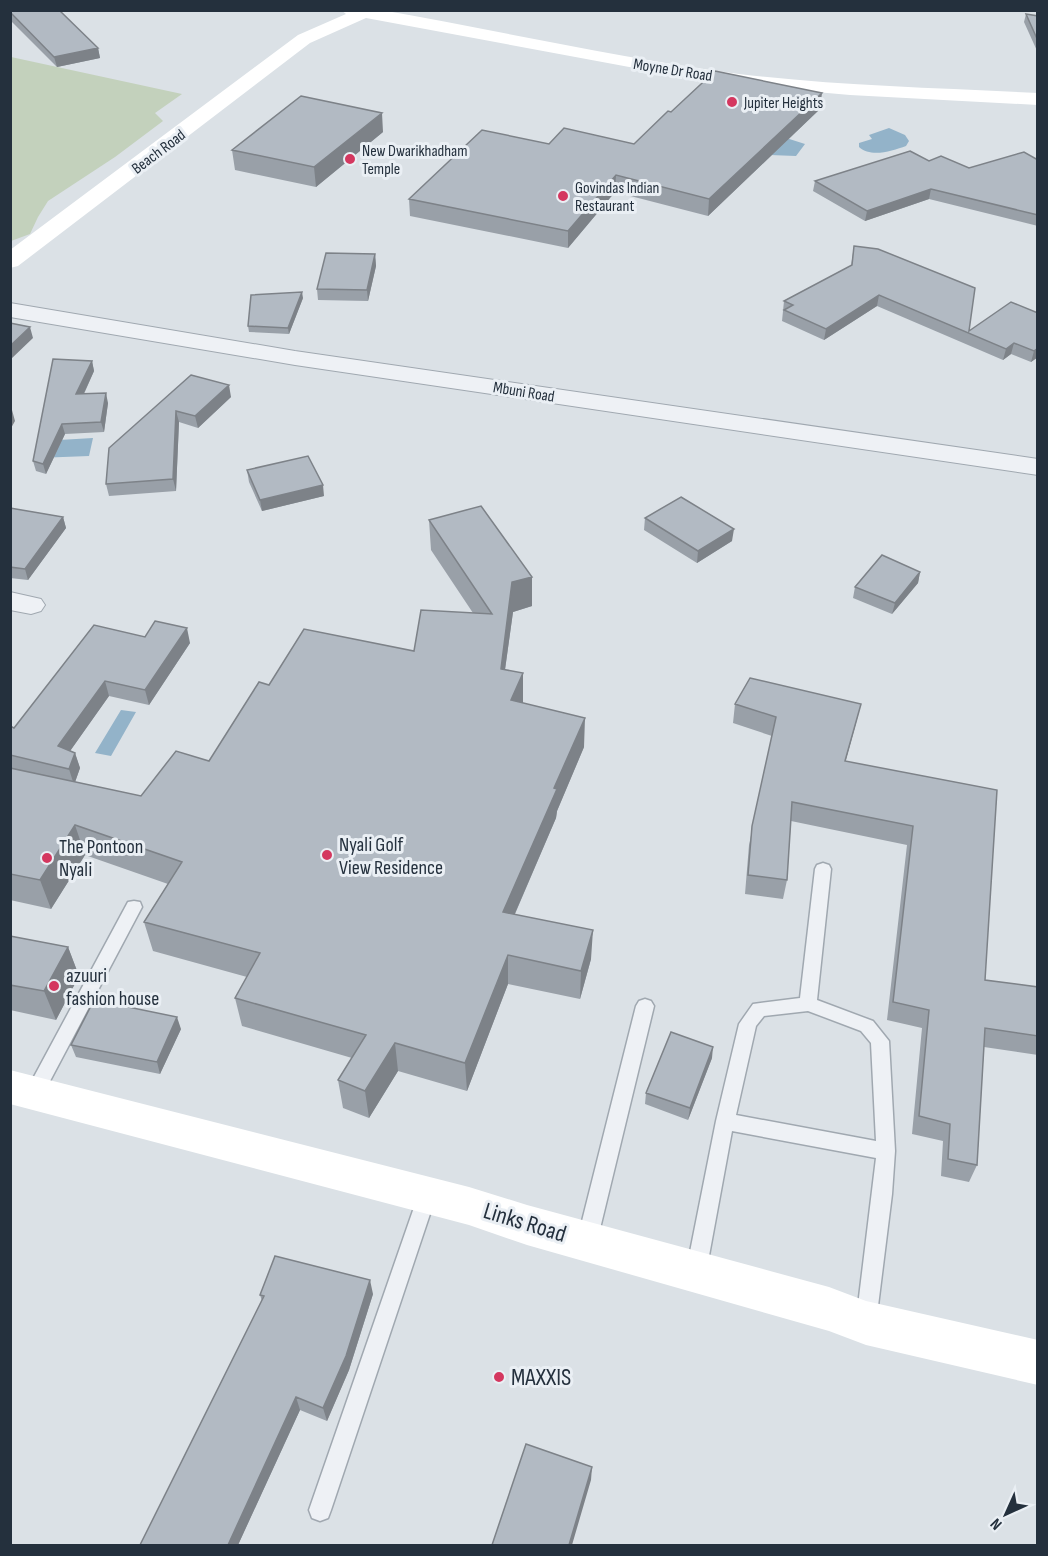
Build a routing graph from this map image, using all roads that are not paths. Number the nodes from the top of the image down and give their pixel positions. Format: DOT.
graph roads {
  1 [pos="321,10"];
  2 [pos="359,11"];
  3 [pos="402,20"];
  4 [pos="335,26"];
  5 [pos="304,39"];
  6 [pos="1038,99"];
  7 [pos="10,261"];
  8 [pos="10,309"];
  9 [pos="1038,467"];
  10 [pos="824,868"];
  11 [pos="134,907"];
  12 [pos="808,1004"];
  13 [pos="645,1006"];
  14 [pos="23,1089"];
  15 [pos="725,1121"];
  16 [pos="886,1151"];
  17 [pos="427,1196"];
  18 [pos="587,1241"];
  19 [pos="696,1272"];
  20 [pos="866,1323"];
  21 [pos="1038,1364"];
  22 [pos="320,1510"];
  1 -- 5 [label="main road, Beach Road"];
  2 -- 3 [label="main road, Moyne Dr Road"];
  2 -- 4 [label="main road, Beach Road"];
  3 -- 4 [label="main road"];
  3 -- 6 [label="main road, Moyne Dr Road"];
  4 -- 5 [label="main road, Beach Road"];
  5 -- 7 [label="main road, Beach Road"];
  8 -- 9 [label="street, Mbuni Road"];
  10 -- 12 [label="lane"];
  11 -- 14 [label="lane"];
  12 -- 15 [label="lane"];
  12 -- 16 [label="lane"];
  13 -- 18 [label="lane"];
  14 -- 17 [label="main road, Links Road"];
  15 -- 16 [label="lane"];
  15 -- 19 [label="lane"];
  16 -- 20 [label="lane"];
  17 -- 18 [label="main road, Links Road"];
  17 -- 22 [label="lane"];
  18 -- 19 [label="main road, Links Road"];
  19 -- 20 [label="main road, Links Road"];
  20 -- 21 [label="main road, Links Road"];
}
